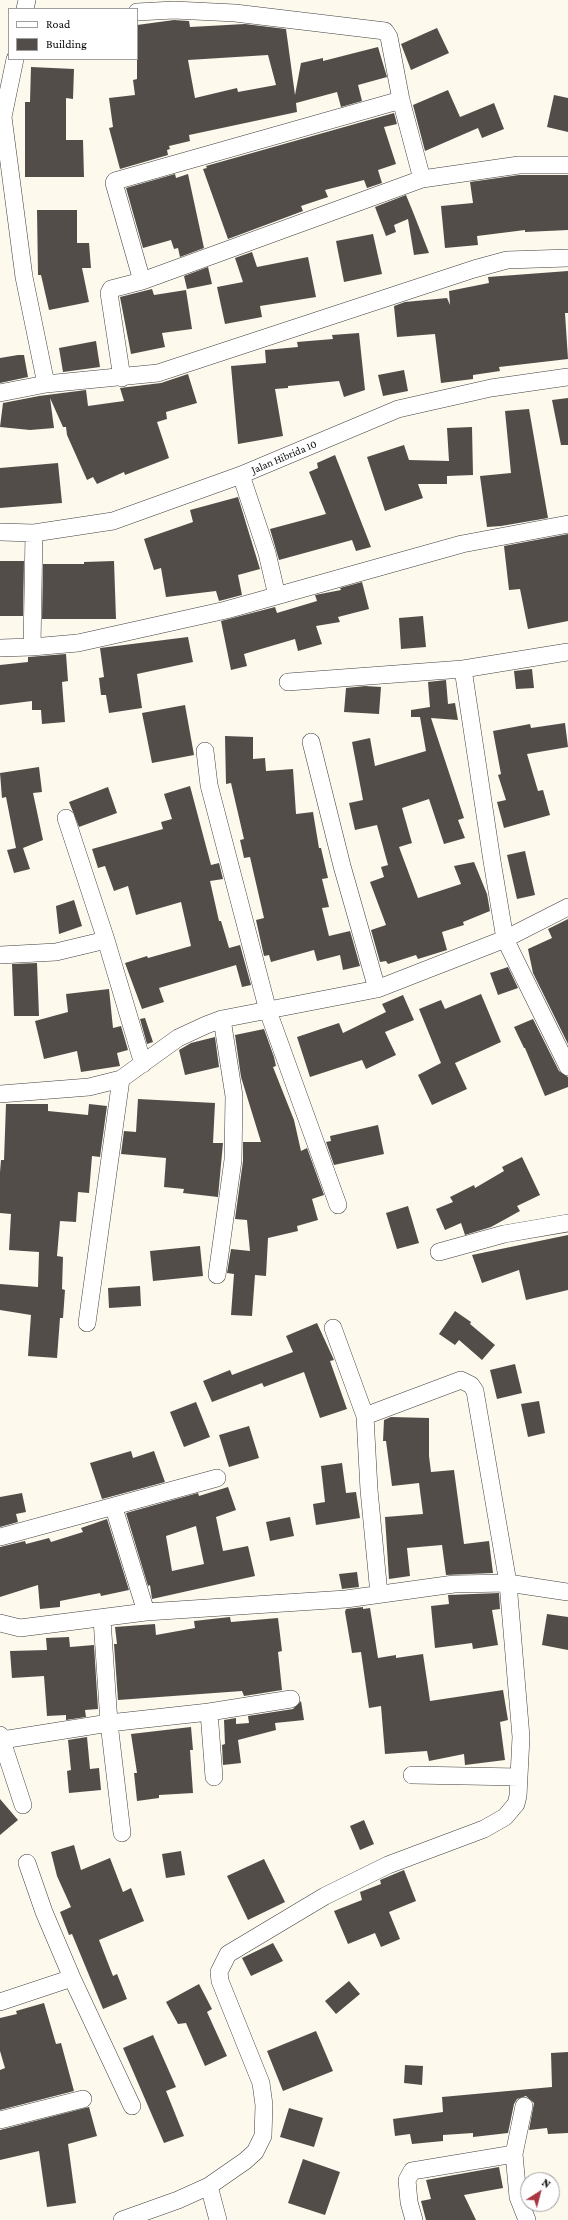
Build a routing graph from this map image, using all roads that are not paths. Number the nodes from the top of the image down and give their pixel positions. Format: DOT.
graph roads {
  1 [pos="236,6"];
  2 [pos="138,12"];
  3 [pos="15,60"];
  4 [pos="401,100"];
  5 [pos="568,165"];
  6 [pos="5,167"];
  7 [pos="422,179"];
  8 [pos="568,258"];
  9 [pos="142,281"];
  10 [pos="568,377"];
  11 [pos="122,378"];
  12 [pos="46,384"];
  13 [pos="0,393"];
  14 [pos="241,475"];
  15 [pos="568,524"];
  16 [pos="0,532"];
  17 [pos="34,533"];
  18 [pos="277,596"];
  19 [pos="32,647"];
  20 [pos="0,648"];
  21 [pos="568,652"];
  22 [pos="463,669"];
  23 [pos="288,682"];
  24 [pos="311,742"];
  25 [pos="205,751"];
  26 [pos="66,818"];
  27 [pos="568,907"];
  28 [pos="505,939"];
  29 [pos="106,940"];
  30 [pos="0,955"];
  31 [pos="377,989"];
  32 [pos="268,1011"];
  33 [pos="222,1019"];
  34 [pos="143,1064"];
  35 [pos="568,1067"];
  36 [pos="121,1080"];
  37 [pos="0,1094"];
  38 [pos="338,1205"];
  39 [pos="568,1223"];
  40 [pos="439,1252"];
  41 [pos="217,1275"];
  42 [pos="87,1323"];
  43 [pos="333,1328"];
  44 [pos="365,1416"];
  45 [pos="217,1478"];
  46 [pos="114,1508"];
  47 [pos="0,1538"];
  48 [pos="508,1583"];
  49 [pos="568,1592"];
  50 [pos="379,1594"];
  51 [pos="146,1612"];
  52 [pos="102,1619"];
  53 [pos="0,1623"];
  54 [pos="291,1699"];
  55 [pos="209,1712"];
  56 [pos="109,1723"];
  57 [pos="1,1738"];
  58 [pos="412,1775"];
  59 [pos="214,1777"];
  60 [pos="519,1777"];
  61 [pos="23,1805"];
  62 [pos="122,1833"];
  63 [pos="28,1863"];
  64 [pos="57,1983"];
  65 [pos="0,2002"];
  66 [pos="83,2099"];
  67 [pos="132,2106"];
  68 [pos="524,2106"];
  69 [pos="0,2120"];
  70 [pos="514,2154"];
  71 [pos="209,2186"];
  72 [pos="122,2220"];
  73 [pos="218,2220"];
  74 [pos="414,2220"];
  75 [pos="527,2220"];
  1 -- 2 [label="street"];
  1 -- 4 [label="street"];
  3 -- 6 [label="street"];
  4 -- 7 [label="street"];
  4 -- 9 [label="street"];
  5 -- 7 [label="street"];
  6 -- 12 [label="street"];
  7 -- 9 [label="street"];
  8 -- 11 [label="street"];
  9 -- 11 [label="street"];
  10 -- 14 [label="street, Jalan Hibrida 10"];
  11 -- 12 [label="street"];
  12 -- 13 [label="street"];
  14 -- 17 [label="street, Jalan Hibrida 10"];
  14 -- 18 [label="street"];
  15 -- 18 [label="street"];
  16 -- 17 [label="street, Jalan Hibrida 10"];
  17 -- 19 [label="street"];
  18 -- 19 [label="street"];
  19 -- 20 [label="street"];
  21 -- 22 [label="street"];
  22 -- 23 [label="street"];
  22 -- 28 [label="street"];
  24 -- 31 [label="street"];
  25 -- 32 [label="street"];
  26 -- 29 [label="street"];
  27 -- 28 [label="street"];
  28 -- 31 [label="street"];
  28 -- 35 [label="street"];
  29 -- 30 [label="street"];
  29 -- 34 [label="street"];
  31 -- 32 [label="street"];
  32 -- 33 [label="street"];
  32 -- 38 [label="street"];
  33 -- 34 [label="street"];
  33 -- 41 [label="street"];
  34 -- 36 [label="street"];
  36 -- 37 [label="street"];
  36 -- 42 [label="street"];
  39 -- 40 [label="street"];
  43 -- 44 [label="street"];
  44 -- 48 [label="street"];
  44 -- 50 [label="street"];
  45 -- 46 [label="street"];
  46 -- 47 [label="street"];
  46 -- 51 [label="street"];
  48 -- 49 [label="street"];
  48 -- 50 [label="street"];
  48 -- 60 [label="street"];
  50 -- 51 [label="street"];
  51 -- 52 [label="street"];
  52 -- 53 [label="street"];
  52 -- 56 [label="street"];
  54 -- 55 [label="street"];
  55 -- 56 [label="street"];
  55 -- 59 [label="street"];
  56 -- 57 [label="street"];
  56 -- 62 [label="street"];
  57 -- 61 [label="street"];
  58 -- 60 [label="street"];
  60 -- 71 [label="street"];
  63 -- 64 [label="street"];
  64 -- 65 [label="street"];
  64 -- 67 [label="street"];
  66 -- 69 [label="street"];
  68 -- 70 [label="street"];
  70 -- 74 [label="street"];
  70 -- 75 [label="street"];
  71 -- 72 [label="street"];
  71 -- 73 [label="street"];
}
